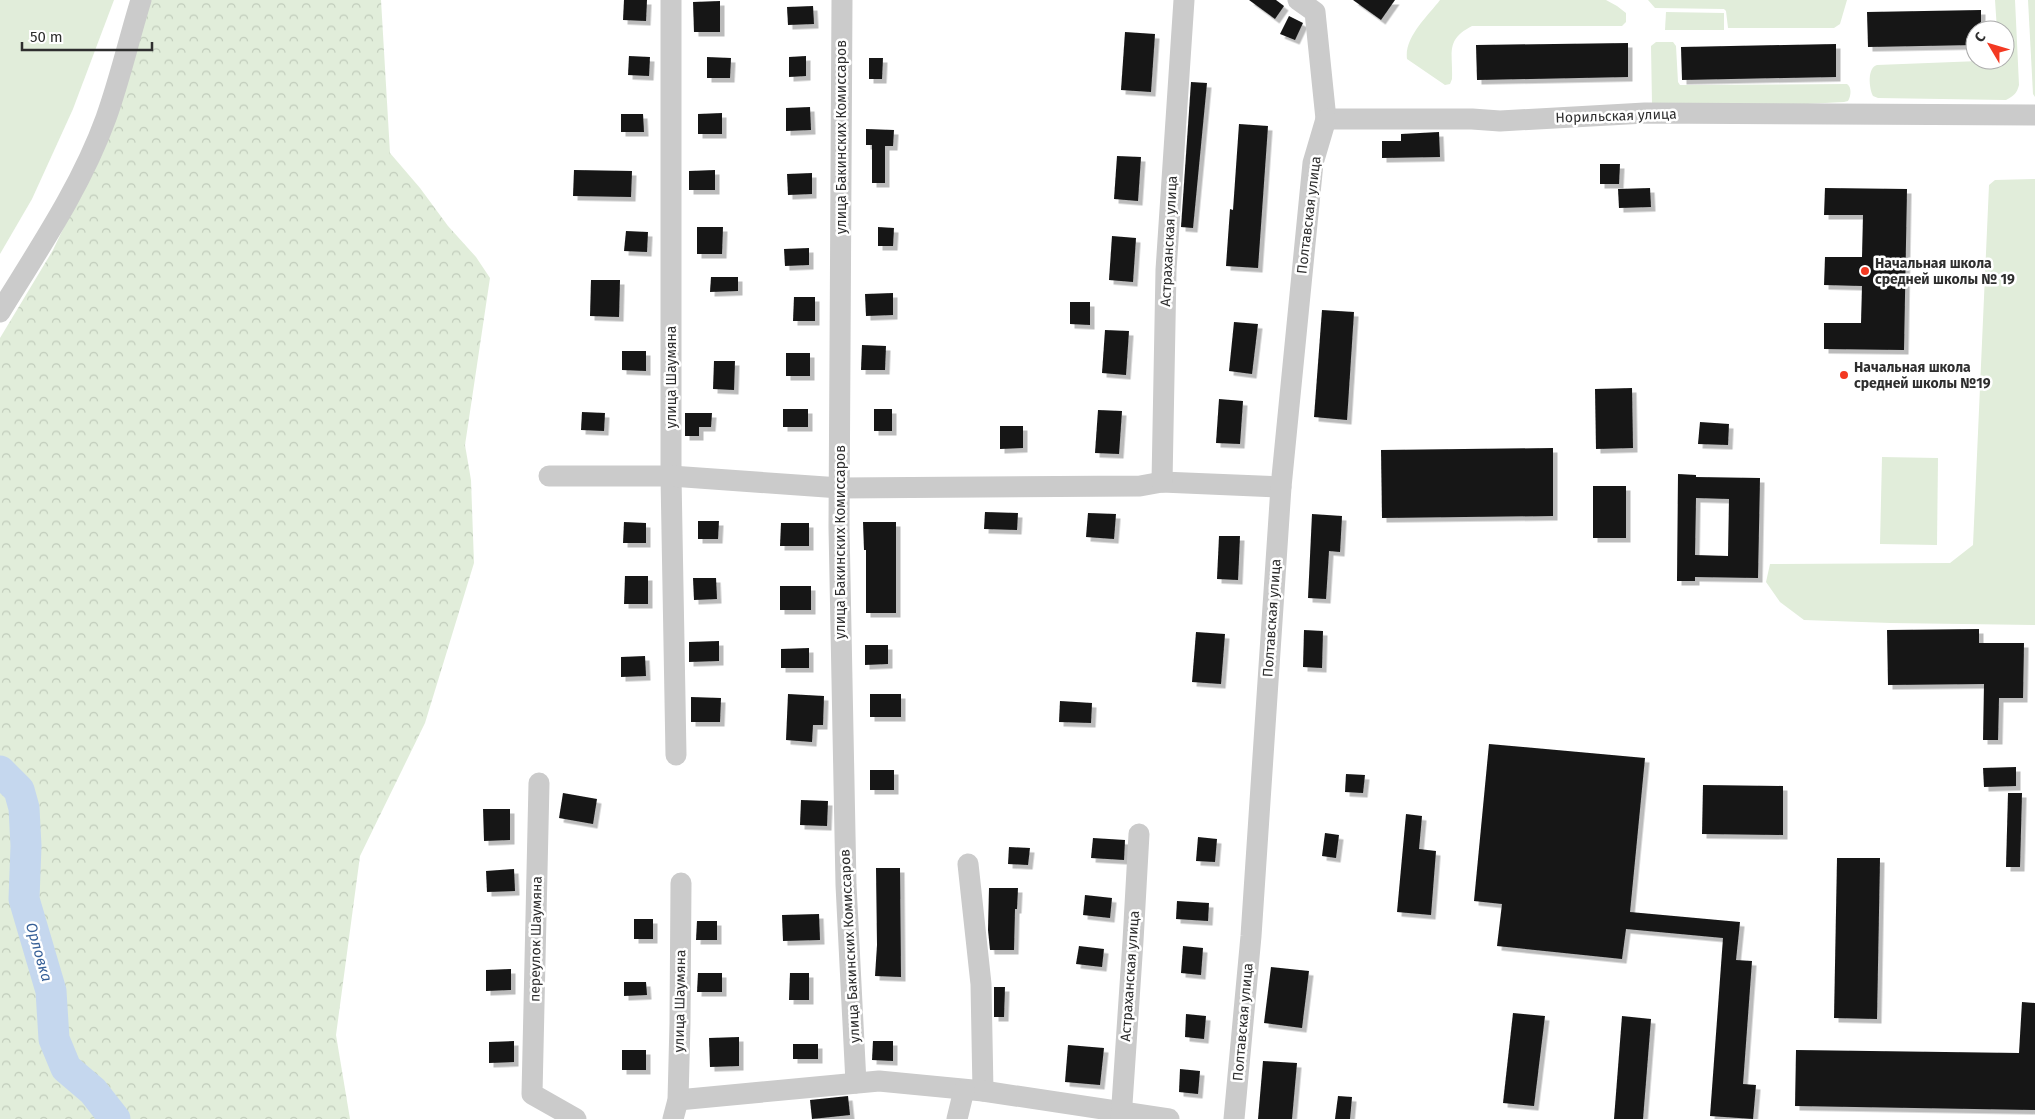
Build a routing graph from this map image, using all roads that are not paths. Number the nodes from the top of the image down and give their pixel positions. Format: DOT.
graph roads {
  1 [pos="141,0"];
  2 [pos="671,0"];
  3 [pos="842,0"];
  4 [pos="1184,0"];
  5 [pos="1298,0"];
  6 [pos="2035,115"];
  7 [pos="1326,119"];
  8 [pos="0,312"];
  9 [pos="549,476"];
  10 [pos="671,476"];
  11 [pos="1162,482"];
  12 [pos="1281,487"];
  13 [pos="840,488"];
  14 [pos="676,755"];
  15 [pos="539,783"];
  16 [pos="1138,834"];
  17 [pos="968,864"];
  18 [pos="681,883"];
  19 [pos="856,1083"];
  20 [pos="973,1091"];
  21 [pos="675,1109"];
  22 [pos="1121,1115"];
  23 [pos="576,1119"];
  24 [pos="957,1119"];
  25 [pos="1169,1119"];
  26 [pos="1234,1119"];
  1 -- 8 [label="street"];
  2 -- 10 [label="street, улица Шаумяна"];
  3 -- 13 [label="street, улица Бакинских Комиссаров"];
  4 -- 11 [label="street, Астраханская улица"];
  5 -- 7 [label="street"];
  6 -- 7 [label="street, Норильская улица"];
  7 -- 12 [label="street, Полтавская улица"];
  9 -- 10 [label="street"];
  10 -- 13 [label="street"];
  10 -- 14 [label="street, улица Шаумяна"];
  11 -- 12 [label="street"];
  11 -- 13 [label="street"];
  12 -- 26 [label="street, Полтавская улица"];
  13 -- 19 [label="street, улица Бакинских Комиссаров"];
  15 -- 23 [label="street, переулок Шаумяна"];
  16 -- 22 [label="street, Астраханская улица"];
  17 -- 20 [label="street"];
  18 -- 21 [label="street, улица Шаумяна"];
  19 -- 20 [label="street"];
  19 -- 21 [label="street"];
  20 -- 22 [label="street"];
  20 -- 24 [label="street"];
  22 -- 25 [label="street"];
}
